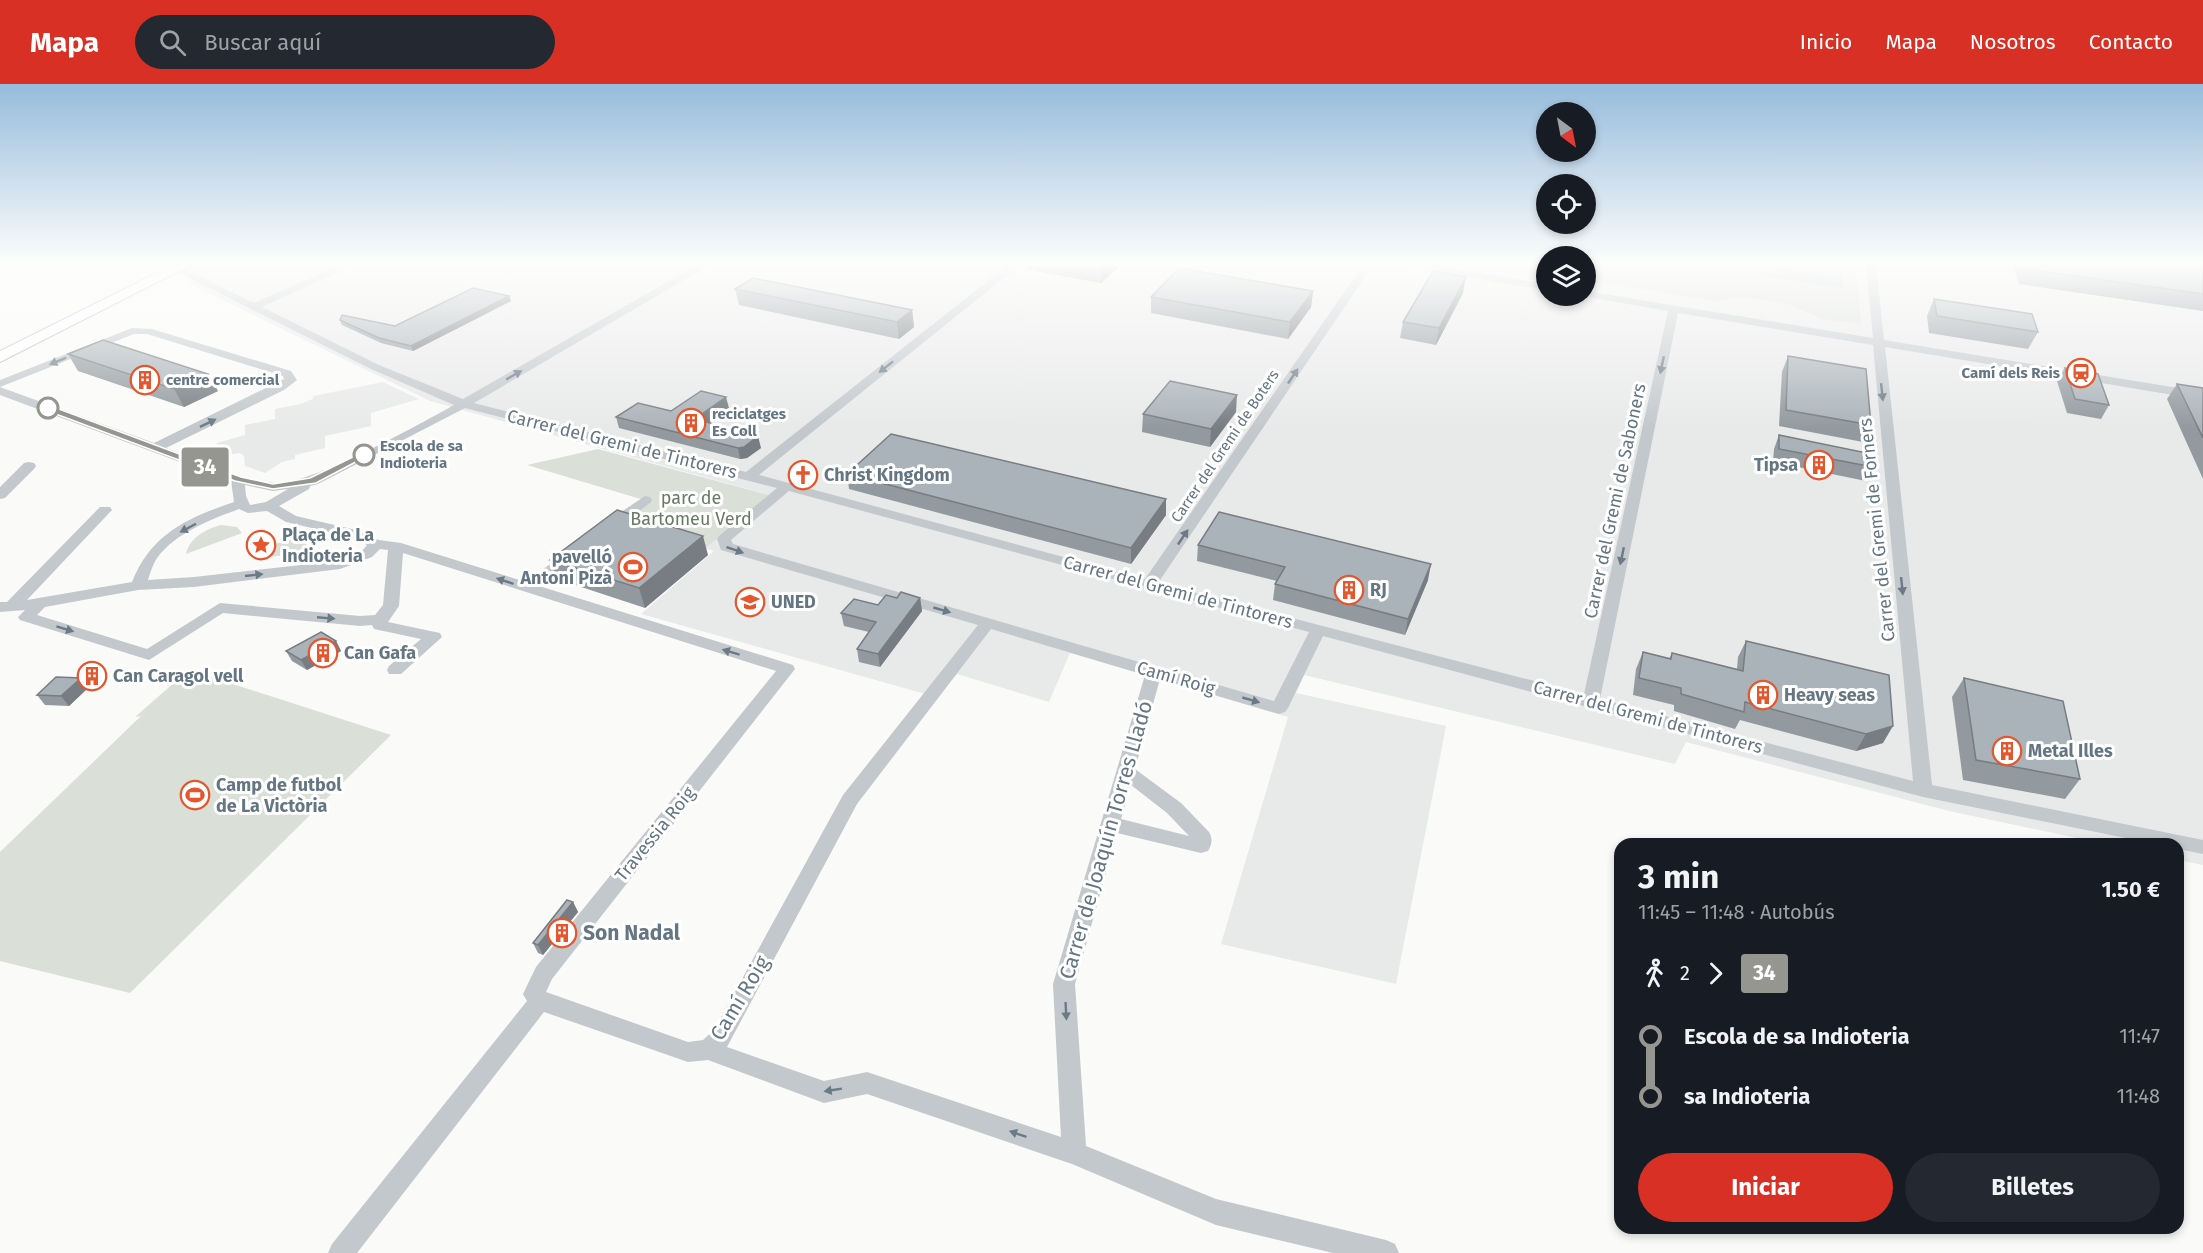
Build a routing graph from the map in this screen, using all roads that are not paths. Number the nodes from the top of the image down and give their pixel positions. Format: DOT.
graph roads {
  1 [pos="75,320"];
  2 [pos="279,320"];
  3 [pos="610,320"];
  4 [pos="946,320"];
  5 [pos="1331,320"];
  6 [pos="1672,320"];
  7 [pos="1752,320"];
  8 [pos="1774,320"];
  9 [pos="1875,320"];
  10 [pos="1877,338"];
  11 [pos="0,357"];
  12 [pos="0,384"];
  13 [pos="2203,387"];
  14 [pos="0,391"];
  15 [pos="2203,396"];
  16 [pos="463,404"];
  17 [pos="155,448"];
  18 [pos="29,466"];
  19 [pos="748,477"];
  20 [pos="238,479"];
  21 [pos="787,486"];
  22 [pos="279,490"];
  23 [pos="0,495"];
  24 [pos="645,500"];
  25 [pos="241,503"];
  26 [pos="270,506"];
  27 [pos="105,510"];
  28 [pos="598,535"];
  29 [pos="376,544"];
  30 [pos="396,546"];
  31 [pos="580,548"];
  32 [pos="138,585"];
  33 [pos="1149,585"];
  34 [pos="527,588"];
  35 [pos="39,605"];
  36 [pos="6,606"];
  37 [pos="380,618"];
  38 [pos="988,623"];
  39 [pos="1318,630"];
  40 [pos="395,670"];
  41 [pos="1154,672"];
  42 [pos="1592,701"];
  43 [pos="1125,770"];
  44 [pos="1923,790"];
  45 [pos="1111,824"];
  46 [pos="2155,838"];
  47 [pos="2184,844"];
  48 [pos="2203,848"];
  49 [pos="540,1002"];
  50 [pos="708,1050"];
  51 [pos="1074,1153"];
  52 [pos="341,1253"];
  53 [pos="1386,1253"];
  1 -- 11 [label="main road"];
  2 -- 16 [label="street, Carrer del Gremi de Tintorers"];
  16 -- 3 [label="street, one-way"];
  4 -- 19 [label="street, one-way"];
  33 -- 5 [label="street, Carrer del Gremi de Boters, one-way"];
  6 -- 42 [label="street, Carrer del Gremi de Saboners, one-way"];
  7 -- 10 [label="street"];
  8 -- 10 [label="street"];
  9 -- 10 [label="street, Carrer del Gremi de Forners"];
  10 -- 13 [label="street"];
  10 -- 15 [label="street"];
  10 -- 44 [label="street, Carrer del Gremi de Forners, one-way"];
  17 -- 12 [label="street, one-way"];
  14 -- 17 [label="street"];
  16 -- 19 [label="street, Carrer del Gremi de Tintorers"];
  16 -- 22 [label="street"];
  17 -- 20 [label="street"];
  18 -- 23 [label="street"];
  19 -- 21 [label="street, Carrer del Gremi de Tintorers"];
  20 -- 22 [label="street"];
  20 -- 25 [label="street"];
  21 -- 33 [label="street, Carrer del Gremi de Tintorers"];
  21 -- 38 [label="street, Camí Roig, one-way"];
  22 -- 25 [label="street"];
  22 -- 26 [label="street"];
  24 -- 28 [label="street"];
  25 -- 26 [label="street"];
  25 -- 32 [label="street, one-way"];
  26 -- 29 [label="street"];
  27 -- 36 [label="street"];
  29 -- 30 [label="street"];
  32 -- 29 [label="street, one-way"];
  34 -- 30 [label="street, one-way"];
  30 -- 37 [label="street"];
  31 -- 34 [label="street"];
  32 -- 35 [label="street"];
  33 -- 39 [label="street, Carrer del Gremi de Tintorers"];
  49 -- 34 [label="street, Travessia Roig, one-way"];
  35 -- 36 [label="street"];
  35 -- 37 [label="street, one-way"];
  37 -- 40 [label="street"];
  38 -- 41 [label="street, Camí Roig"];
  38 -- 50 [label="street, Camí Roig"];
  41 -- 39 [label="street, Camí Roig, one-way"];
  39 -- 42 [label="street, Carrer del Gremi de Tintorers"];
  41 -- 43 [label="street, Carrer de Joaquín Torres Lladó"];
  42 -- 44 [label="street, Carrer del Gremi de Tintorers"];
  43 -- 45 [label="street, Carrer de Joaquín Torres Lladó"];
  43 -- 45 [label="street"];
  44 -- 46 [label="street, Carrer del Gremi de Tintorers"];
  45 -- 51 [label="street, Carrer de Joaquín Torres Lladó, one-way"];
  47 -- 48 [label="street, Carrer del Gremi de Tintorers"];
  49 -- 50 [label="street, Camí Roig"];
  49 -- 52 [label="street"];
  51 -- 50 [label="street, one-way"];
  51 -- 53 [label="street"];
}
